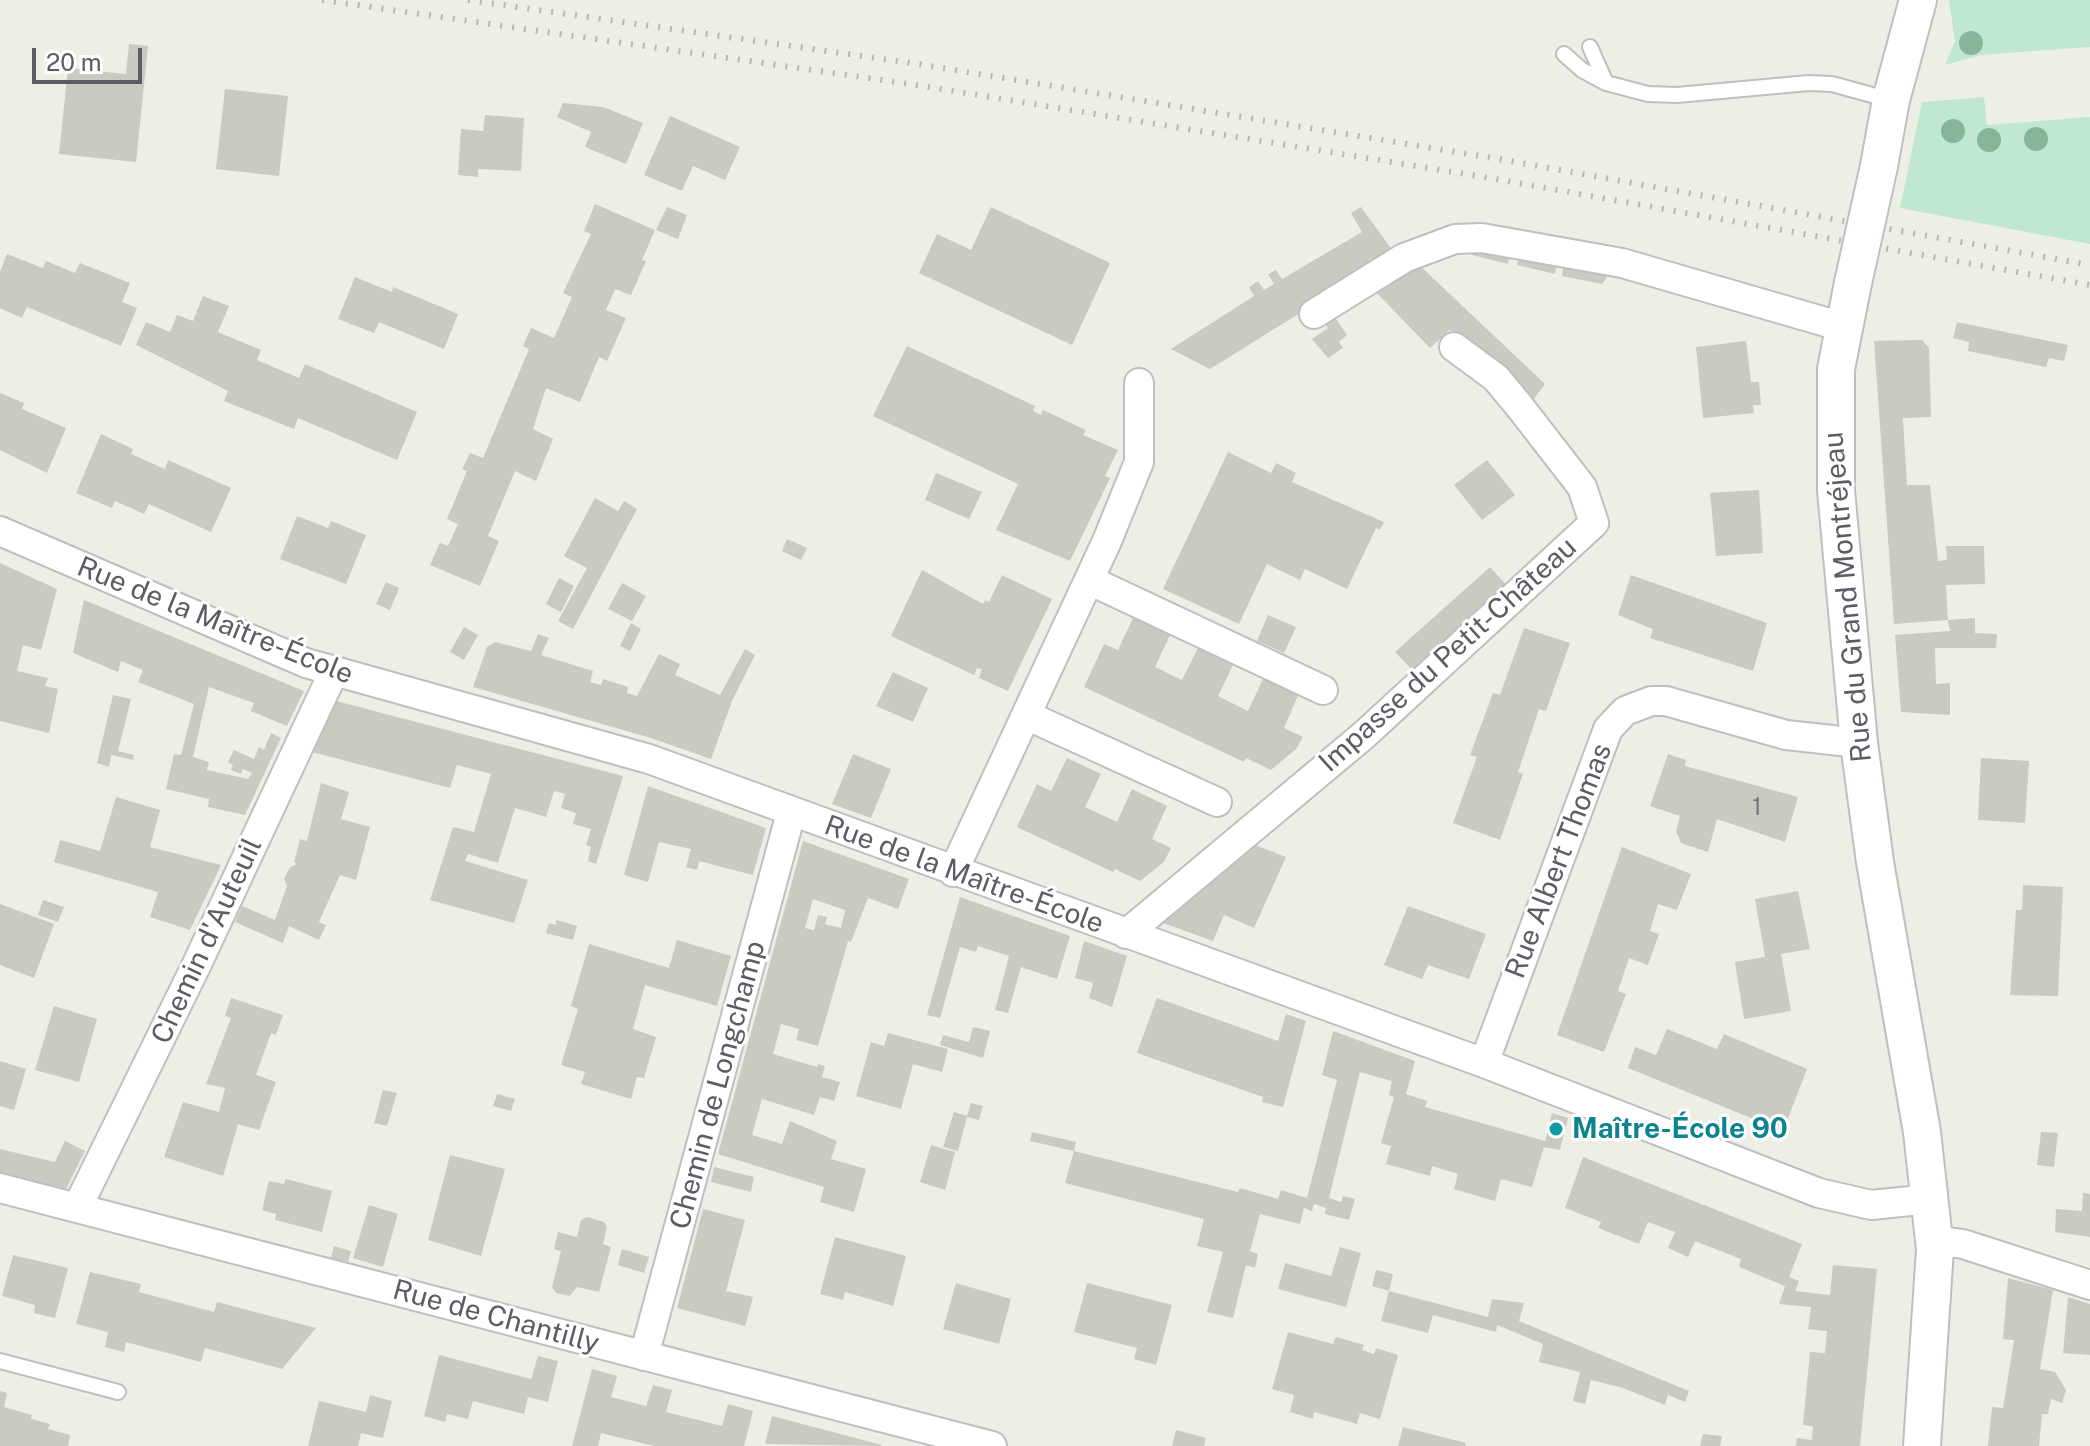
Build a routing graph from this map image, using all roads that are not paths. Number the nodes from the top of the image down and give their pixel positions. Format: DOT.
graph roads {
  1 [pos="1918,0"];
  2 [pos="1590,47"];
  3 [pos="1564,54"];
  4 [pos="1606,83"];
  5 [pos="1891,100"];
  6 [pos="1314,314"];
  7 [pos="1843,327"];
  8 [pos="1454,347"];
  9 [pos="1139,383"];
  10 [pos="0,531"];
  11 [pos="1089,580"];
  12 [pos="334,671"];
  13 [pos="1323,690"];
  14 [pos="1026,715"];
  15 [pos="1859,743"];
  16 [pos="1217,802"];
  17 [pos="791,813"];
  18 [pos="953,872"];
  19 [pos="1126,934"];
  20 [pos="1484,1063"];
  21 [pos="0,1188"];
  22 [pos="1930,1199"];
  23 [pos="77,1208"];
  24 [pos="1934,1240"];
  25 [pos="2090,1285"];
  26 [pos="644,1356"];
  27 [pos="0,1361"];
  28 [pos="118,1392"];
  29 [pos="992,1446"];
  30 [pos="1922,1446"];
  1 -- 5 [label="street, Rue du Grand Montréjeau"];
  2 -- 4 [label="lane"];
  3 -- 4 [label="lane"];
  4 -- 5 [label="lane"];
  5 -- 7 [label="street, Rue du Grand Montréjeau, bridge"];
  6 -- 7 [label="street"];
  7 -- 15 [label="street, Rue du Grand Montréjeau"];
  8 -- 19 [label="street, Impasse du Petit-Château"];
  9 -- 11 [label="street"];
  10 -- 12 [label="street, Rue de la Maître-École"];
  11 -- 13 [label="street"];
  11 -- 14 [label="street"];
  12 -- 17 [label="street, Rue de la Maître-École"];
  12 -- 23 [label="street, Chemin d'Auteuil"];
  14 -- 16 [label="street"];
  14 -- 18 [label="street"];
  15 -- 20 [label="street, Rue Albert Thomas"];
  15 -- 22 [label="street, Rue du Grand Montréjeau"];
  17 -- 18 [label="street, Rue de la Maître-École"];
  17 -- 26 [label="street, Chemin de Longchamp"];
  18 -- 19 [label="street, Rue de la Maître-École"];
  19 -- 20 [label="street, Rue de la Maître-École"];
  20 -- 22 [label="street, Rue de la Maître-École"];
  21 -- 23 [label="street, Rue de Chantilly"];
  22 -- 24 [label="street, Rue du Grand Montréjeau"];
  23 -- 26 [label="street, Rue de Chantilly"];
  24 -- 25 [label="street"];
  24 -- 30 [label="street, Rue du Grand Montréjeau"];
  26 -- 29 [label="street, Rue de Chantilly"];
  27 -- 28 [label="lane"];
}
